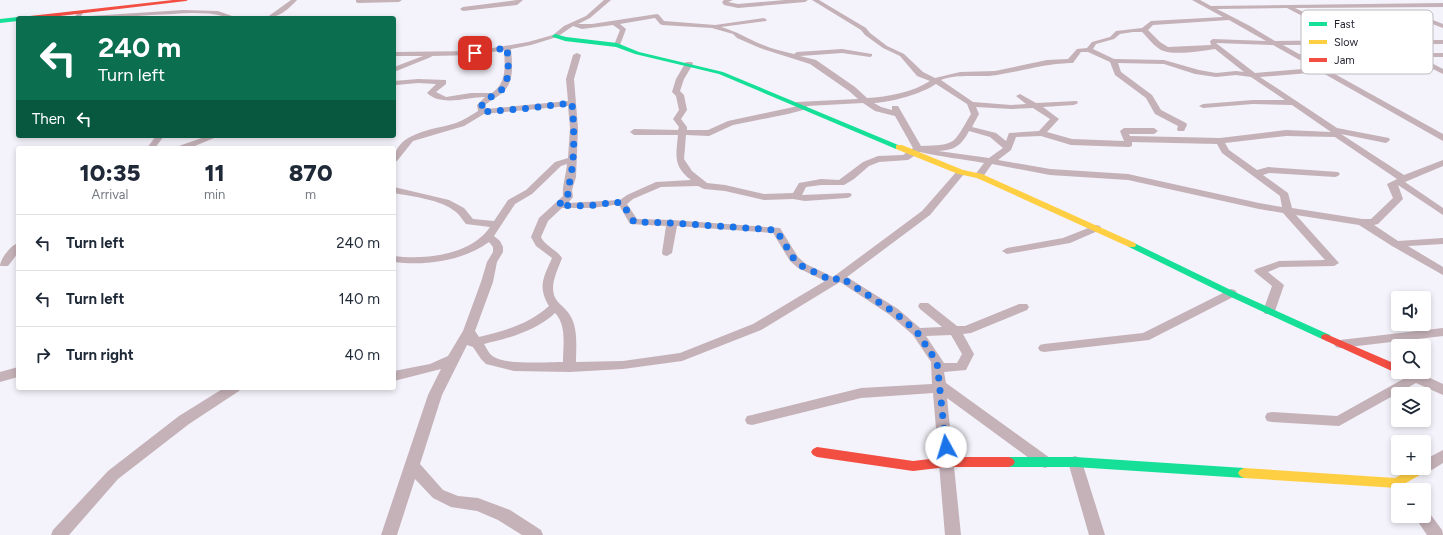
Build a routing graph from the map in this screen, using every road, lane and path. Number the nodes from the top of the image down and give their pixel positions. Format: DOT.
graph roads {
  1 [pos="186,0"];
  2 [pos="294,0"];
  3 [pos="399,0"];
  4 [pos="520,0"];
  5 [pos="608,0"];
  6 [pos="730,0"];
  7 [pos="805,0"];
  8 [pos="815,0"];
  9 [pos="1195,0"];
  10 [pos="1276,0"];
  11 [pos="358,1"];
  12 [pos="760,2"];
  13 [pos="1443,5"];
  14 [pos="1210,7"];
  15 [pos="1288,7"];
  16 [pos="463,9"];
  17 [pos="1301,14"];
  18 [pos="78,15"];
  19 [pos="62,16"];
  20 [pos="118,16"];
  21 [pos="229,16"];
  22 [pos="272,16"];
  23 [pos="1231,18"];
  24 [pos="16,19"];
  25 [pos="764,20"];
  26 [pos="0,21"];
  27 [pos="1433,22"];
  28 [pos="615,23"];
  29 [pos="572,24"];
  30 [pos="713,26"];
  31 [pos="1443,26"];
  32 [pos="1144,30"];
  33 [pos="555,36"];
  34 [pos="1274,43"];
  35 [pos="1301,43"];
  36 [pos="618,45"];
  37 [pos="1216,47"];
  38 [pos="507,48"];
  39 [pos="1089,50"];
  40 [pos="396,54"];
  41 [pos="431,55"];
  42 [pos="577,55"];
  43 [pos="791,55"];
  44 [pos="870,55"];
  45 [pos="1433,55"];
  46 [pos="1443,55"];
  47 [pos="1296,56"];
  48 [pos="1301,56"];
  49 [pos="1301,59"];
  50 [pos="1113,61"];
  51 [pos="689,64"];
  52 [pos="1433,67"];
  53 [pos="396,70"];
  54 [pos="414,72"];
  55 [pos="1301,72"];
  56 [pos="1443,72"];
  57 [pos="1329,74"];
  58 [pos="1253,75"];
  59 [pos="936,81"];
  60 [pos="396,83"];
  61 [pos="491,95"];
  62 [pos="1020,96"];
  63 [pos="895,98"];
  64 [pos="865,101"];
  65 [pos="572,103"];
  66 [pos="1294,103"];
  67 [pos="971,104"];
  68 [pos="1074,104"];
  69 [pos="801,105"];
  70 [pos="1034,105"];
  71 [pos="1203,106"];
  72 [pos="482,112"];
  73 [pos="899,114"];
  74 [pos="967,128"];
  75 [pos="1181,129"];
  76 [pos="682,131"];
  77 [pos="1154,131"];
  78 [pos="634,132"];
  79 [pos="1335,132"];
  80 [pos="1041,133"];
  81 [pos="210,138"];
  82 [pos="1443,138"];
  83 [pos="1128,139"];
  84 [pos="1386,140"];
  85 [pos="1220,141"];
  86 [pos="188,146"];
  87 [pos="1008,148"];
  88 [pos="916,150"];
  89 [pos="396,156"];
  90 [pos="572,160"];
  91 [pos="989,162"];
  92 [pos="1443,163"];
  93 [pos="961,172"];
  94 [pos="1256,174"];
  95 [pos="1335,174"];
  96 [pos="979,176"];
  97 [pos="1401,180"];
  98 [pos="701,183"];
  99 [pos="396,190"];
  100 [pos="847,195"];
  101 [pos="796,196"];
  102 [pos="622,203"];
  103 [pos="558,205"];
  104 [pos="1287,211"];
  105 [pos="1443,212"];
  106 [pos="1362,222"];
  107 [pos="672,223"];
  108 [pos="496,224"];
  109 [pos="1096,228"];
  110 [pos="488,237"];
  111 [pos="1443,241"];
  112 [pos="1396,244"];
  113 [pos="16,249"];
  114 [pos="1007,250"];
  115 [pos="667,254"];
  116 [pos="396,259"];
  117 [pos="4,264"];
  118 [pos="1443,272"];
  119 [pos="837,279"];
  120 [pos="1230,293"];
  121 [pos="556,306"];
  122 [pos="924,306"];
  123 [pos="1023,307"];
  124 [pos="1270,311"];
  125 [pos="469,331"];
  126 [pos="917,332"];
  127 [pos="956,332"];
  128 [pos="1443,332"];
  129 [pos="477,342"];
  130 [pos="1340,344"];
  131 [pos="461,346"];
  132 [pos="1044,348"];
  133 [pos="453,359"];
  134 [pos="1391,366"];
  135 [pos="570,367"];
  136 [pos="938,368"];
  137 [pos="16,373"];
  138 [pos="396,376"];
  139 [pos="0,377"];
  140 [pos="1404,379"];
  141 [pos="1419,379"];
  142 [pos="939,386"];
  143 [pos="231,390"];
  144 [pos="1443,390"];
  145 [pos="1272,417"];
  146 [pos="752,420"];
  147 [pos="817,452"];
  148 [pos="1443,456"];
  149 [pos="947,462"];
  150 [pos="1045,462"];
  151 [pos="1075,462"];
  152 [pos="1431,463"];
  153 [pos="412,466"];
  154 [pos="1414,475"];
  155 [pos="1404,483"];
  156 [pos="1391,485"];
  157 [pos="1427,523"];
  158 [pos="59,535"];
  159 [pos="389,535"];
  160 [pos="535,535"];
  161 [pos="953,535"];
  162 [pos="1097,535"];
  163 [pos="1436,535"];
  1 -- 18 [label="main road"];
  2 -- 22 [label="street"];
  3 -- 11 [label="street"];
  4 -- 16 [label="street"];
  5 -- 29 [label="street"];
  6 -- 12 [label="street"];
  7 -- 12 [label="street"];
  8 -- 59 [label="street"];
  9 -- 14 [label="street"];
  10 -- 15 [label="street"];
  13 -- 15 [label="street"];
  14 -- 15 [label="street"];
  14 -- 23 [label="street"];
  15 -- 17 [label="street"];
  18 -- 19 [label="main road"];
  20 -- 21 [label="street"];
  23 -- 32 [label="street"];
  23 -- 34 [label="street"];
  24 -- 26 [label="main road"];
  25 -- 30 [label="street"];
  27 -- 31 [label="street"];
  28 -- 29 [label="street"];
  28 -- 30 [label="street"];
  28 -- 36 [label="street"];
  29 -- 33 [label="street"];
  30 -- 43 [label="street"];
  32 -- 37 [label="street"];
  32 -- 39 [label="street"];
  33 -- 36 [label="main road"];
  33 -- 38 [label="street"];
  34 -- 35 [label="street"];
  34 -- 37 [label="street"];
  34 -- 47 [label="street"];
  36 -- 51 [label="main road"];
  37 -- 58 [label="street"];
  38 -- 41 [label="street"];
  38 -- 61 [label="street"];
  39 -- 50 [label="street"];
  39 -- 59 [label="street"];
  40 -- 41 [label="street"];
  41 -- 54 [label="street"];
  42 -- 65 [label="street"];
  43 -- 44 [label="street"];
  43 -- 64 [label="street"];
  45 -- 46 [label="street"];
  47 -- 48 [label="street"];
  47 -- 49 [label="street"];
  50 -- 58 [label="street"];
  50 -- 75 [label="street"];
  51 -- 69 [label="main road"];
  51 -- 76 [label="street"];
  52 -- 56 [label="street"];
  53 -- 54 [label="street"];
  54 -- 60 [label="street"];
  54 -- 61 [label="street"];
  55 -- 58 [label="street"];
  57 -- 82 [label="street"];
  58 -- 66 [label="street"];
  59 -- 63 [label="street"];
  59 -- 67 [label="street"];
  61 -- 72 [label="street"];
  62 -- 70 [label="street"];
  63 -- 64 [label="street"];
  63 -- 73 [label="street"];
  64 -- 69 [label="street"];
  64 -- 73 [label="street"];
  65 -- 72 [label="street"];
  65 -- 90 [label="street"];
  66 -- 71 [label="street"];
  66 -- 79 [label="street"];
  67 -- 70 [label="street"];
  67 -- 74 [label="street"];
  68 -- 70 [label="street"];
  69 -- 76 [label="street"];
  69 -- 88 [label="main road"];
  70 -- 80 [label="street"];
  72 -- 89 [label="street"];
  73 -- 88 [label="street"];
  74 -- 87 [label="street"];
  74 -- 88 [label="street"];
  76 -- 78 [label="street"];
  76 -- 98 [label="street"];
  77 -- 83 [label="street"];
  79 -- 84 [label="street"];
  79 -- 85 [label="street"];
  79 -- 97 [label="street"];
  80 -- 83 [label="street"];
  80 -- 87 [label="street"];
  81 -- 86 [label="street"];
  83 -- 85 [label="street"];
  85 -- 94 [label="street"];
  87 -- 91 [label="street"];
  88 -- 91 [label="street"];
  88 -- 93 [label="main road"];
  88 -- 101 [label="street"];
  90 -- 103 [label="street"];
  90 -- 108 [label="street"];
  91 -- 96 [label="street"];
  91 -- 104 [label="street"];
  92 -- 97 [label="street"];
  93 -- 96 [label="main road"];
  93 -- 119 [label="street"];
  94 -- 95 [label="street"];
  94 -- 104 [label="street"];
  96 -- 109 [label="main road"];
  97 -- 105 [label="street"];
  97 -- 106 [label="street"];
  98 -- 101 [label="street"];
  98 -- 102 [label="street"];
  99 -- 108 [label="street"];
  100 -- 101 [label="street"];
  102 -- 103 [label="street"];
  102 -- 107 [label="street"];
  103 -- 121 [label="street"];
  104 -- 106 [label="street"];
  104 -- 124 [label="street"];
  106 -- 112 [label="street"];
  107 -- 115 [label="street"];
  107 -- 119 [label="street"];
  108 -- 110 [label="street"];
  109 -- 114 [label="street"];
  109 -- 120 [label="main road"];
  110 -- 116 [label="street"];
  110 -- 125 [label="street"];
  111 -- 112 [label="street"];
  112 -- 118 [label="street"];
  113 -- 117 [label="street"];
  119 -- 126 [label="street"];
  119 -- 135 [label="street"];
  120 -- 124 [label="main road"];
  120 -- 132 [label="street"];
  121 -- 129 [label="street"];
  121 -- 135 [label="street"];
  122 -- 127 [label="street"];
  123 -- 127 [label="street"];
  124 -- 130 [label="main road"];
  125 -- 129 [label="street"];
  125 -- 131 [label="street"];
  126 -- 127 [label="street"];
  126 -- 136 [label="street"];
  127 -- 136 [label="street"];
  128 -- 130 [label="street"];
  129 -- 131 [label="street"];
  129 -- 135 [label="street"];
  130 -- 134 [label="main road"];
  131 -- 133 [label="street"];
  133 -- 138 [label="street"];
  133 -- 153 [label="street"];
  136 -- 142 [label="street"];
  137 -- 139 [label="street"];
  140 -- 145 [label="street"];
  141 -- 144 [label="street"];
  142 -- 146 [label="street"];
  142 -- 149 [label="street"];
  142 -- 150 [label="street"];
  143 -- 158 [label="street"];
  147 -- 149 [label="main road"];
  148 -- 152 [label="street"];
  149 -- 150 [label="main road"];
  149 -- 161 [label="street"];
  150 -- 151 [label="main road"];
  151 -- 156 [label="main road"];
  151 -- 162 [label="street"];
  153 -- 159 [label="street"];
  153 -- 160 [label="street"];
  154 -- 155 [label="main road"];
  157 -- 163 [label="street"];
}
